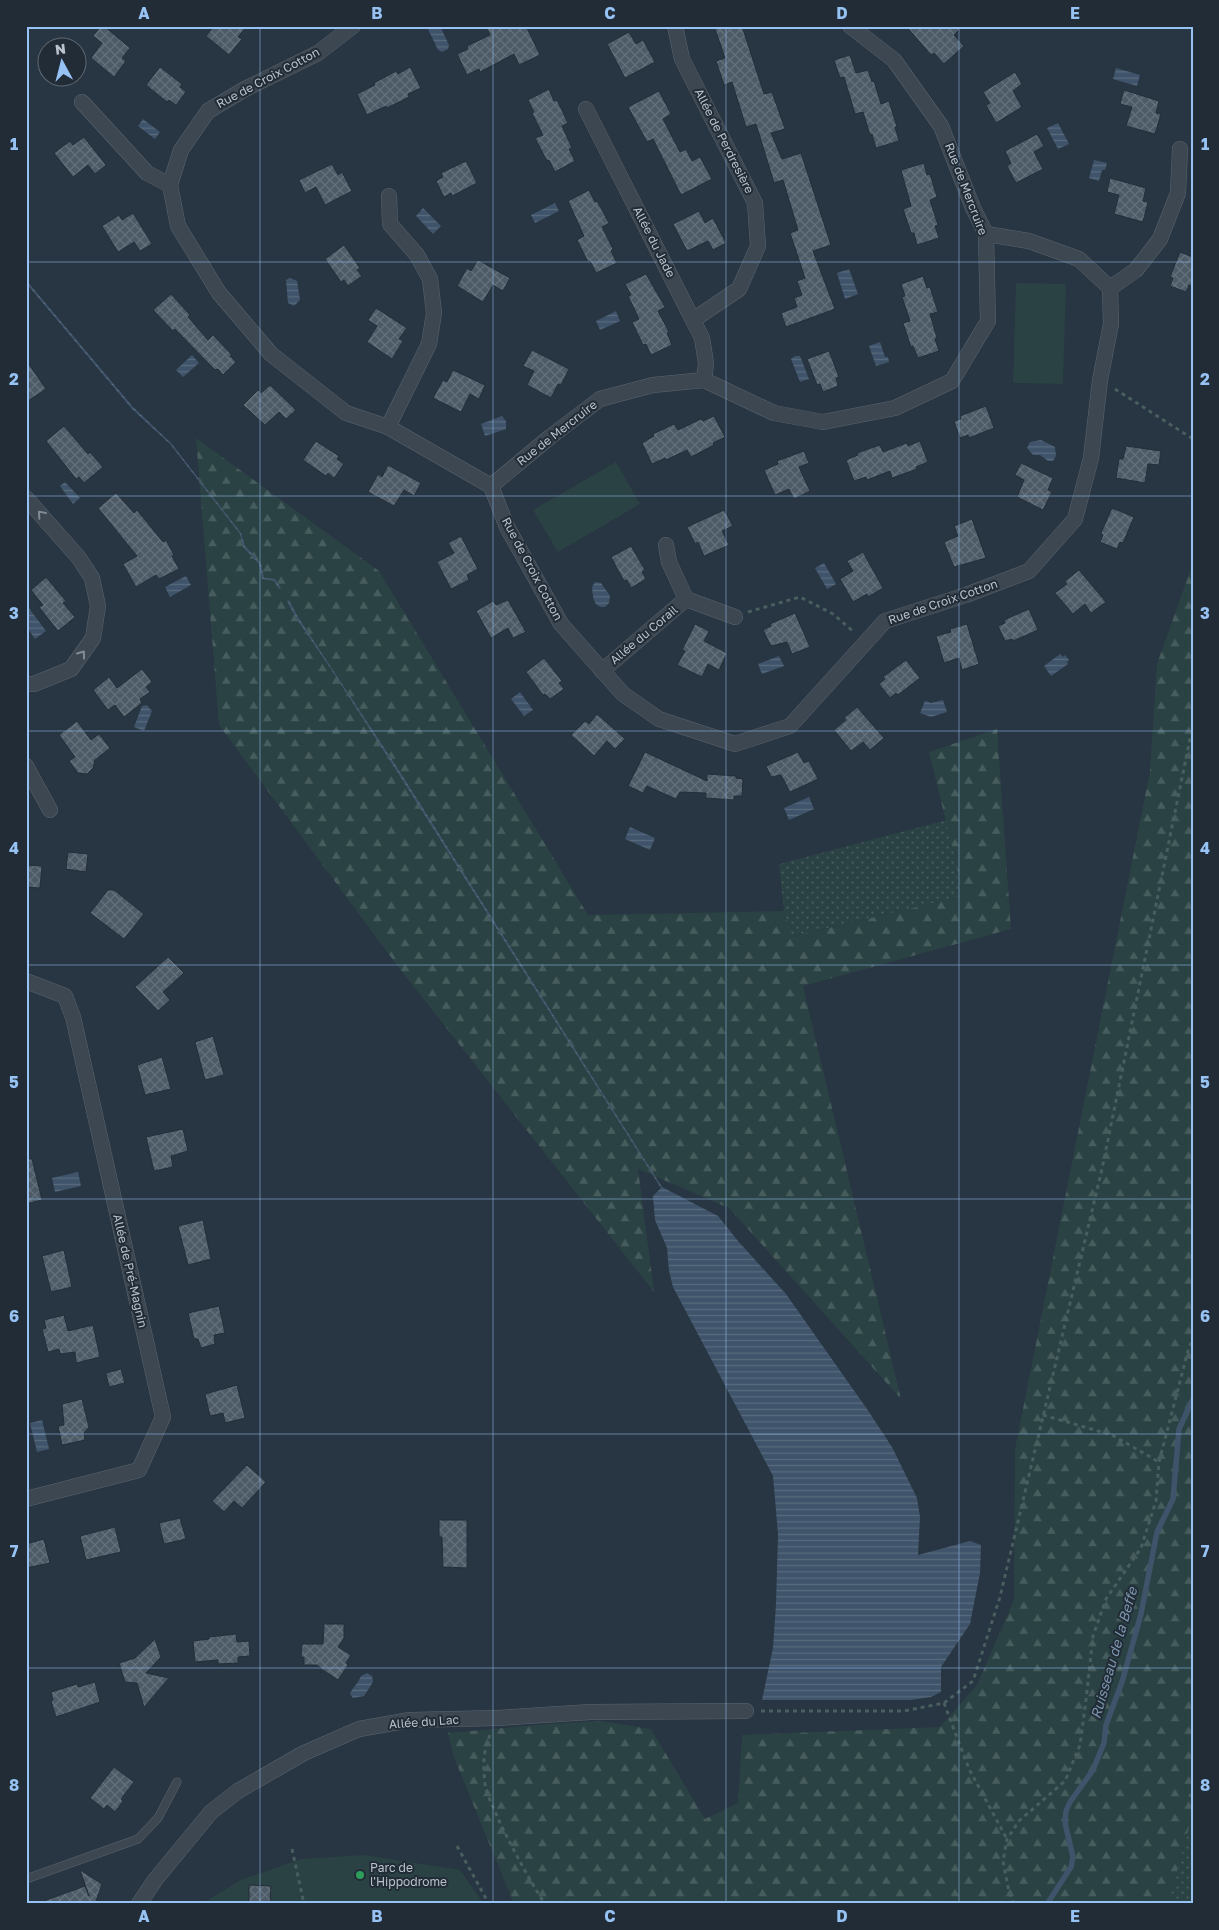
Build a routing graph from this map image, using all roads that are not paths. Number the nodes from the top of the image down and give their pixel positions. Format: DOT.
graph roads {
  1 [pos="353,26"];
  2 [pos="675,26"];
  3 [pos="850,26"];
  4 [pos="82,102"];
  5 [pos="586,109"];
  6 [pos="1180,149"];
  7 [pos="170,185"];
  8 [pos="389,196"];
  9 [pos="986,234"];
  10 [pos="1110,288"];
  11 [pos="693,320"];
  12 [pos="704,380"];
  13 [pos="388,427"];
  14 [pos="492,486"];
  15 [pos="26,498"];
  16 [pos="666,545"];
  17 [pos="686,599"];
  18 [pos="735,617"];
  19 [pos="602,671"];
  20 [pos="26,684"];
  21 [pos="26,766"];
  22 [pos="50,810"];
  23 [pos="26,981"];
  24 [pos="26,1499"];
  25 [pos="746,1711"];
  26 [pos="177,1782"];
  27 [pos="26,1879"];
  28 [pos="139,1904"];
  1 -- 7 [label="street, Rue de Croix Cotton"];
  2 -- 11 [label="street, Allée de Perdresière"];
  3 -- 9 [label="street, Rue de Mercruire"];
  4 -- 7 [label="street"];
  5 -- 11 [label="street, Allée du Jade"];
  6 -- 10 [label="street"];
  7 -- 13 [label="street, Rue de Croix Cotton"];
  8 -- 13 [label="street"];
  9 -- 10 [label="street"];
  9 -- 12 [label="street, Rue de Mercruire"];
  10 -- 19 [label="street, Rue de Croix Cotton"];
  11 -- 12 [label="street, Allée du Jade"];
  12 -- 14 [label="street, Rue de Mercruire"];
  13 -- 14 [label="street, Rue de Croix Cotton"];
  14 -- 19 [label="street, Rue de Croix Cotton"];
  20 -- 15 [label="street, one-way"];
  16 -- 17 [label="street, Allée du Corail"];
  17 -- 18 [label="street, Allée du Corail"];
  17 -- 19 [label="street, Allée du Corail"];
  21 -- 22 [label="street"];
  23 -- 24 [label="street, Allée de Pré-Magnin"];
  25 -- 28 [label="street, Allée du Lac"];
  26 -- 27 [label="lane"];
}
